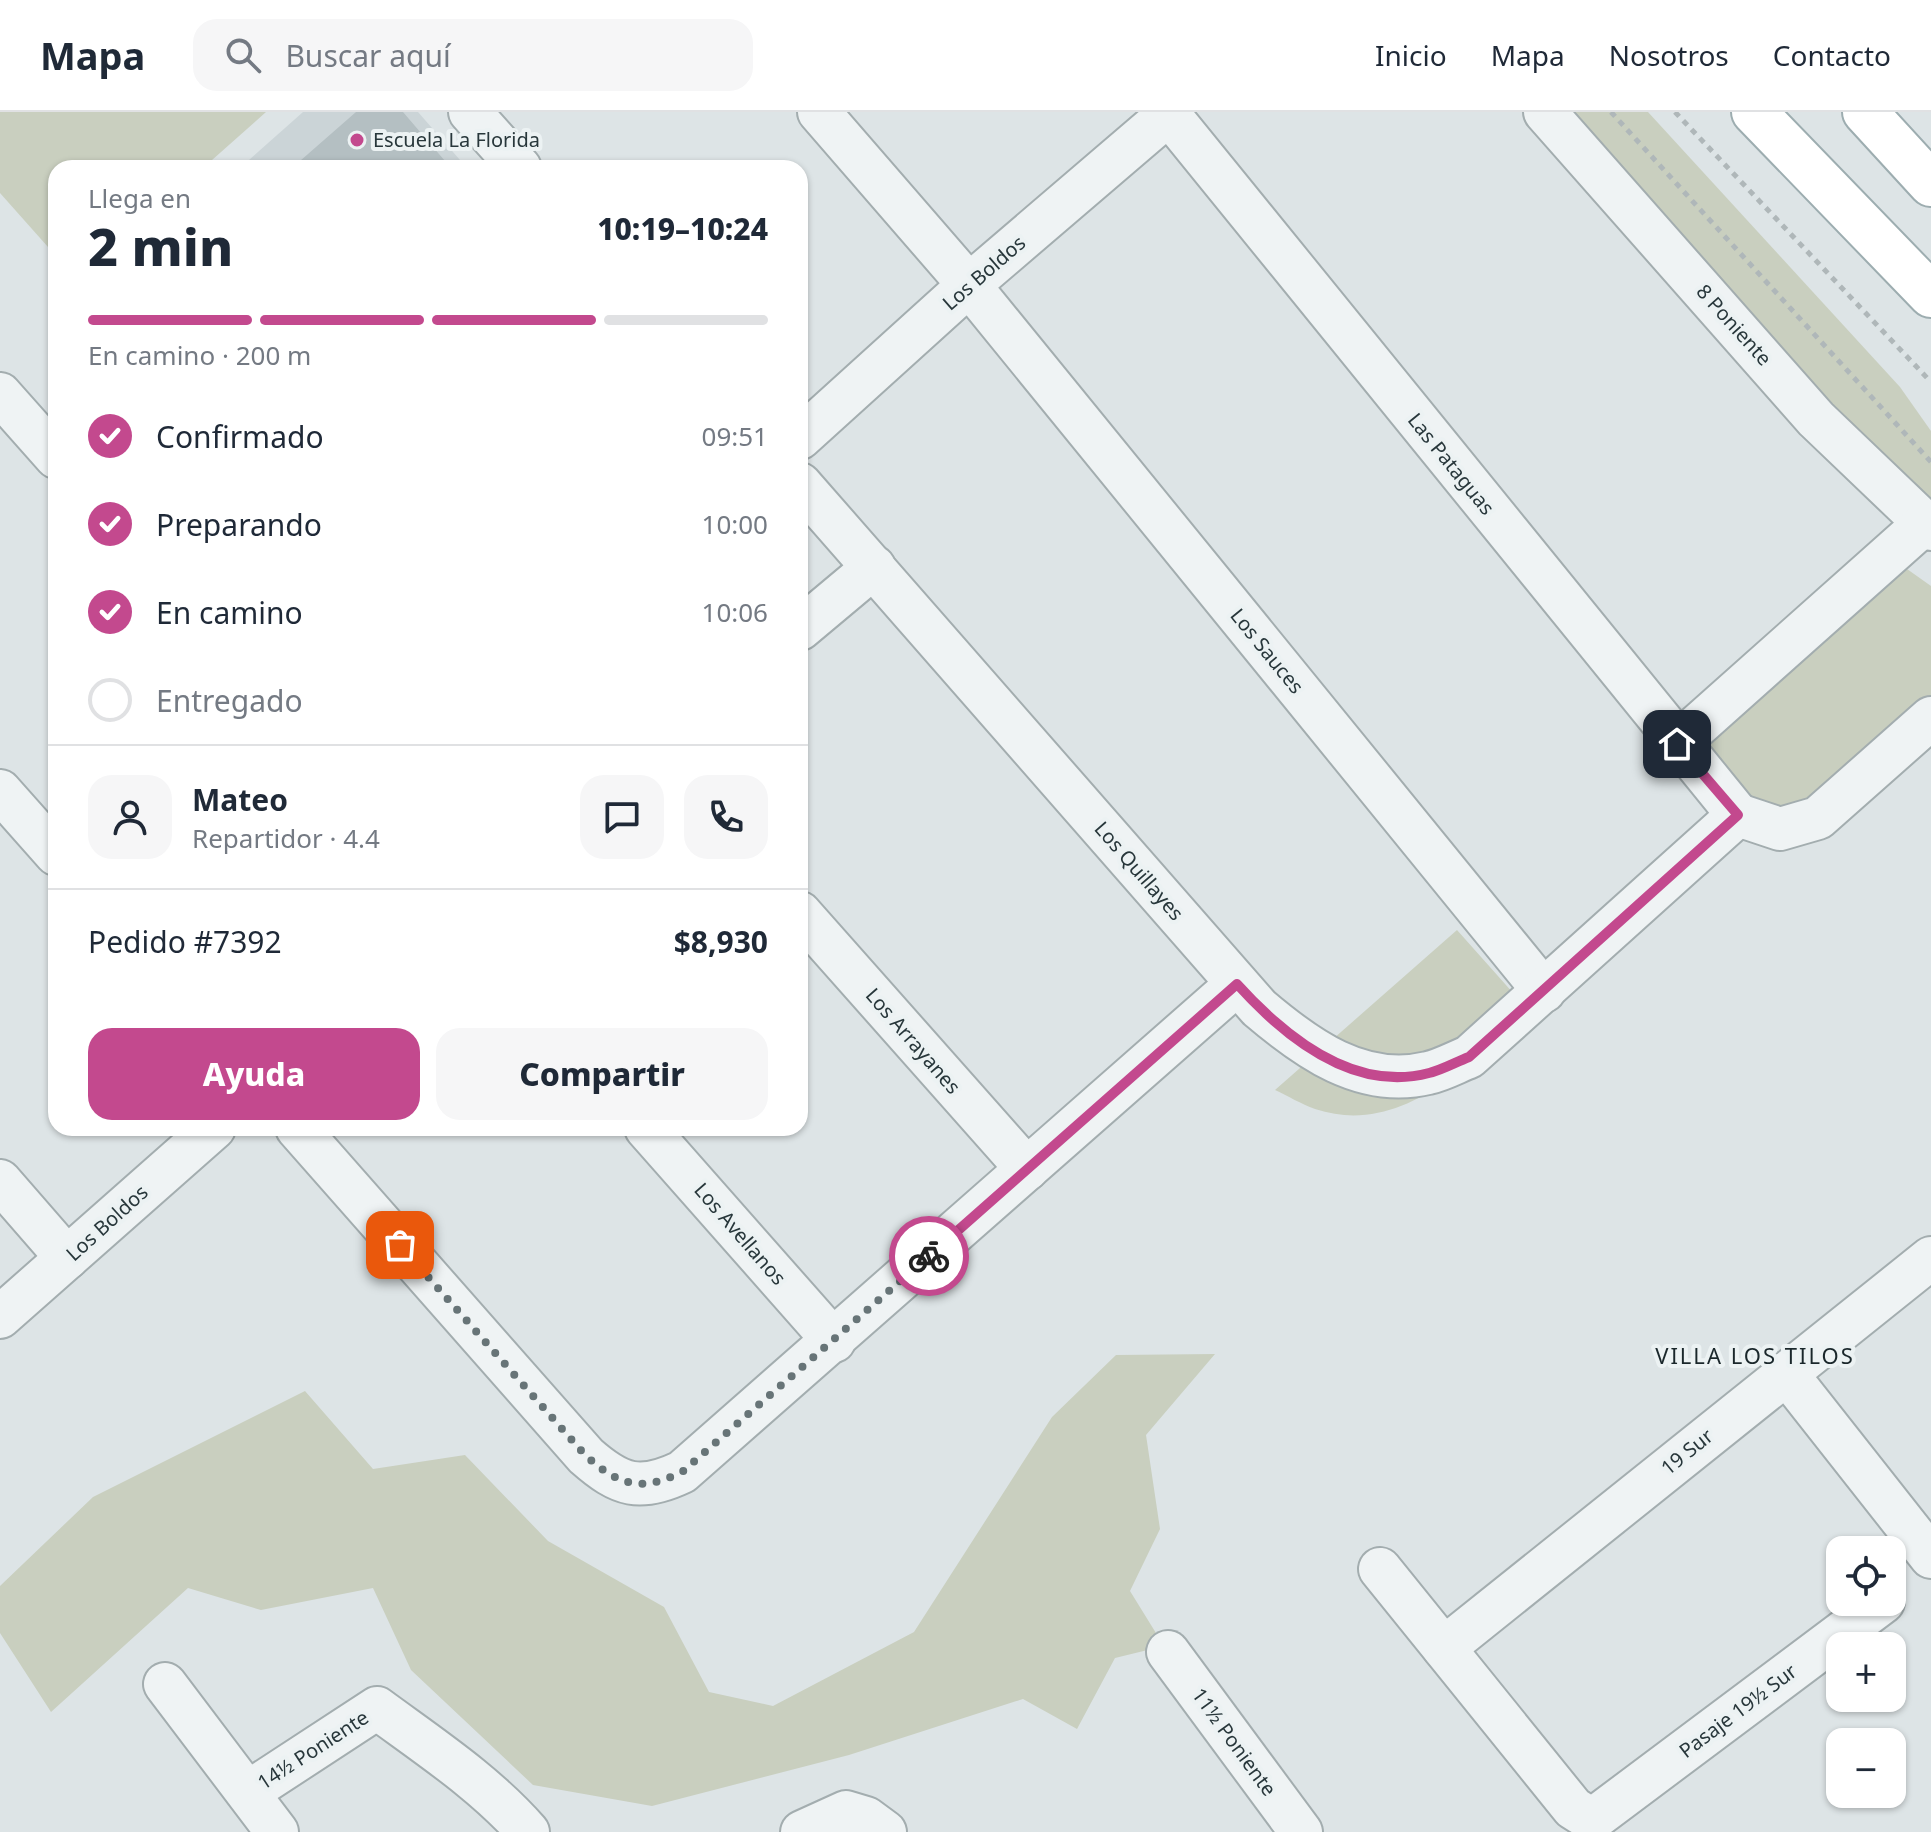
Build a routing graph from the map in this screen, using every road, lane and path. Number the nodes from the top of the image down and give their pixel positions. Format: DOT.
graph roads {
  1 [pos="470,112"];
  2 [pos="819,112"];
  3 [pos="1545,112"];
  4 [pos="1611,112"];
  5 [pos="1675,112"];
  6 [pos="1754,112"];
  7 [pos="1169,113"];
  8 [pos="1878,116"];
  9 [pos="513,160"];
  10 [pos="1931,184"];
  11 [pos="969,285"];
  12 [pos="1931,295"];
  13 [pos="1931,382"];
  14 [pos="0,394"];
  15 [pos="808,431"];
  16 [pos="48,448"];
  17 [pos="1931,462"];
  18 [pos="808,493"];
  19 [pos="1928,526"];
  20 [pos="874,567"];
  21 [pos="808,622"];
  22 [pos="1931,718"];
  23 [pos="1677,744"];
  24 [pos="0,791"];
  25 [pos="1738,815"];
  26 [pos="48,845"];
  27 [pos="808,922"];
  28 [pos="1237,984"];
  29 [pos="1544,991"];
  30 [pos="205,1136"];
  31 [pos="304,1136"];
  32 [pos="653,1136"];
  33 [pos="1027,1169"];
  34 [pos="0,1181"];
  35 [pos="67,1258"];
  36 [pos="1931,1258"];
  37 [pos="0,1317"];
  38 [pos="834,1341"];
  39 [pos="1786,1373"];
  40 [pos="1931,1557"];
  41 [pos="1931,1566"];
  42 [pos="1380,1569"];
  43 [pos="1906,1585"];
  44 [pos="1864,1616"];
  45 [pos="1444,1648"];
  46 [pos="1168,1652"];
  47 [pos="165,1684"];
  48 [pos="250,1791"];
  49 [pos="277,1832"];
  50 [pos="528,1832"];
  51 [pos="802,1832"];
  52 [pos="885,1832"];
  53 [pos="1301,1832"];
  1 -- 9 [label="street"];
  2 -- 11 [label="street, Los Sauces"];
  3 -- 19 [label="street, 8 Poniente"];
  4 -- 17 [label="path"];
  5 -- 13 [label="path"];
  6 -- 12 [label="main road"];
  7 -- 11 [label="street, Los Boldos"];
  7 -- 23 [label="street, Las Pataguas"];
  8 -- 10 [label="main road"];
  11 -- 15 [label="street, Los Boldos"];
  11 -- 29 [label="street, Los Sauces"];
  14 -- 16 [label="street"];
  18 -- 20 [label="street, Los Quillayes"];
  19 -- 23 [label="street"];
  20 -- 21 [label="street"];
  20 -- 28 [label="street, Los Quillayes"];
  22 -- 25 [label="street"];
  23 -- 25 [label="street, Las Pataguas"];
  24 -- 26 [label="street"];
  25 -- 29 [label="street"];
  27 -- 33 [label="street, Los Arrayanes"];
  28 -- 29 [label="street, Los Quillayes"];
  28 -- 33 [label="street"];
  30 -- 35 [label="street, Los Boldos"];
  31 -- 38 [label="street"];
  32 -- 38 [label="street, Los Avellanos"];
  33 -- 38 [label="street"];
  34 -- 35 [label="street"];
  35 -- 37 [label="street, Los Boldos"];
  36 -- 39 [label="street, 19 Sur"];
  39 -- 40 [label="street"];
  39 -- 45 [label="street, 19 Sur"];
  41 -- 43 [label="street"];
  42 -- 45 [label="street"];
  44 -- 45 [label="street, Pasaje 19½ Sur"];
  46 -- 53 [label="street, 11½ Poniente"];
  47 -- 48 [label="street"];
  48 -- 49 [label="street, 14½ Poniente"];
  48 -- 50 [label="street, 14½ Poniente"];
  51 -- 52 [label="street"];
}
